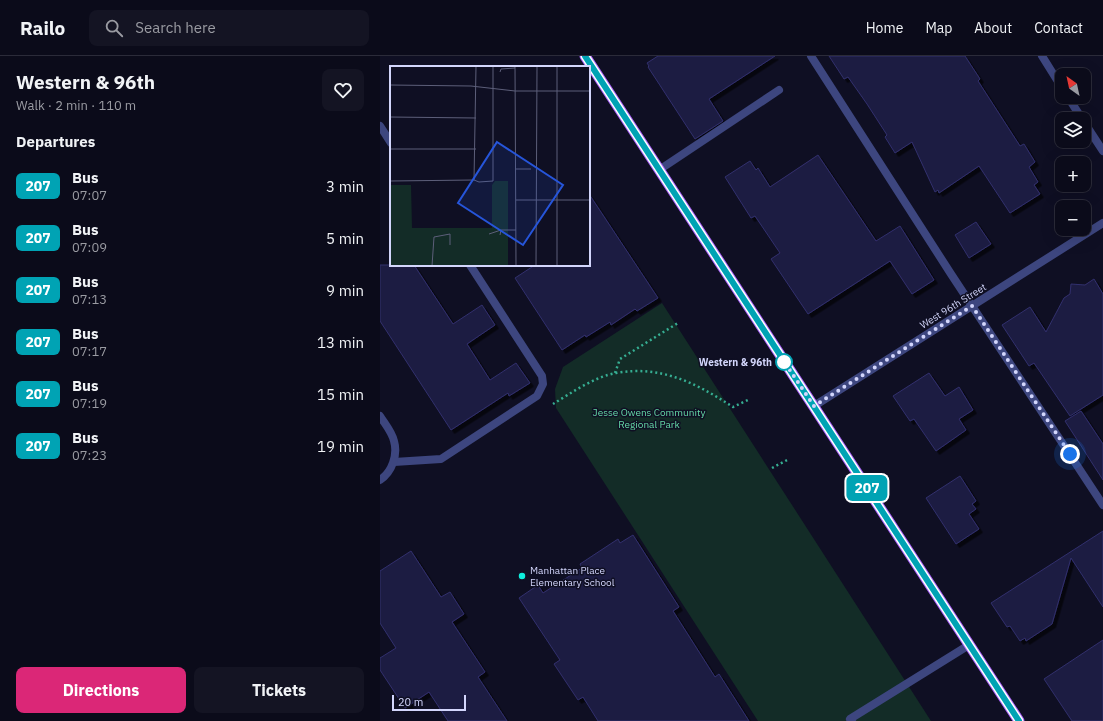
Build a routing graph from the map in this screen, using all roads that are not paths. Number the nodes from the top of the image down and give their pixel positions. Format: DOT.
graph roads {
  1 [pos="585,56"];
  2 [pos="811,56"];
  3 [pos="1042,56"];
  4 [pos="1055,77"];
  5 [pos="779,90"];
  6 [pos="380,126"];
  7 [pos="1091,133"];
  8 [pos="390,141"];
  9 [pos="1103,151"];
  10 [pos="659,170"];
  11 [pos="1103,223"];
  12 [pos="471,266"];
  13 [pos="972,306"];
  14 [pos="814,406"];
  15 [pos="380,416"];
  16 [pos="394,462"];
  17 [pos="380,480"];
  18 [pos="1103,505"];
  19 [pos="969,645"];
  20 [pos="849,720"];
  21 [pos="1019,721"];
  1 -- 10 [label="main road"];
  2 -- 13 [label="street"];
  3 -- 4 [label="street"];
  5 -- 10 [label="street"];
  6 -- 8 [label="street"];
  7 -- 9 [label="street"];
  10 -- 14 [label="main road"];
  11 -- 13 [label="street, West 96th Street"];
  12 -- 16 [label="street"];
  13 -- 14 [label="street, West 96th Street"];
  13 -- 18 [label="street"];
  14 -- 19 [label="main road"];
  15 -- 16 [label="street"];
  16 -- 17 [label="street"];
  19 -- 20 [label="street"];
  19 -- 21 [label="main road"];
}
